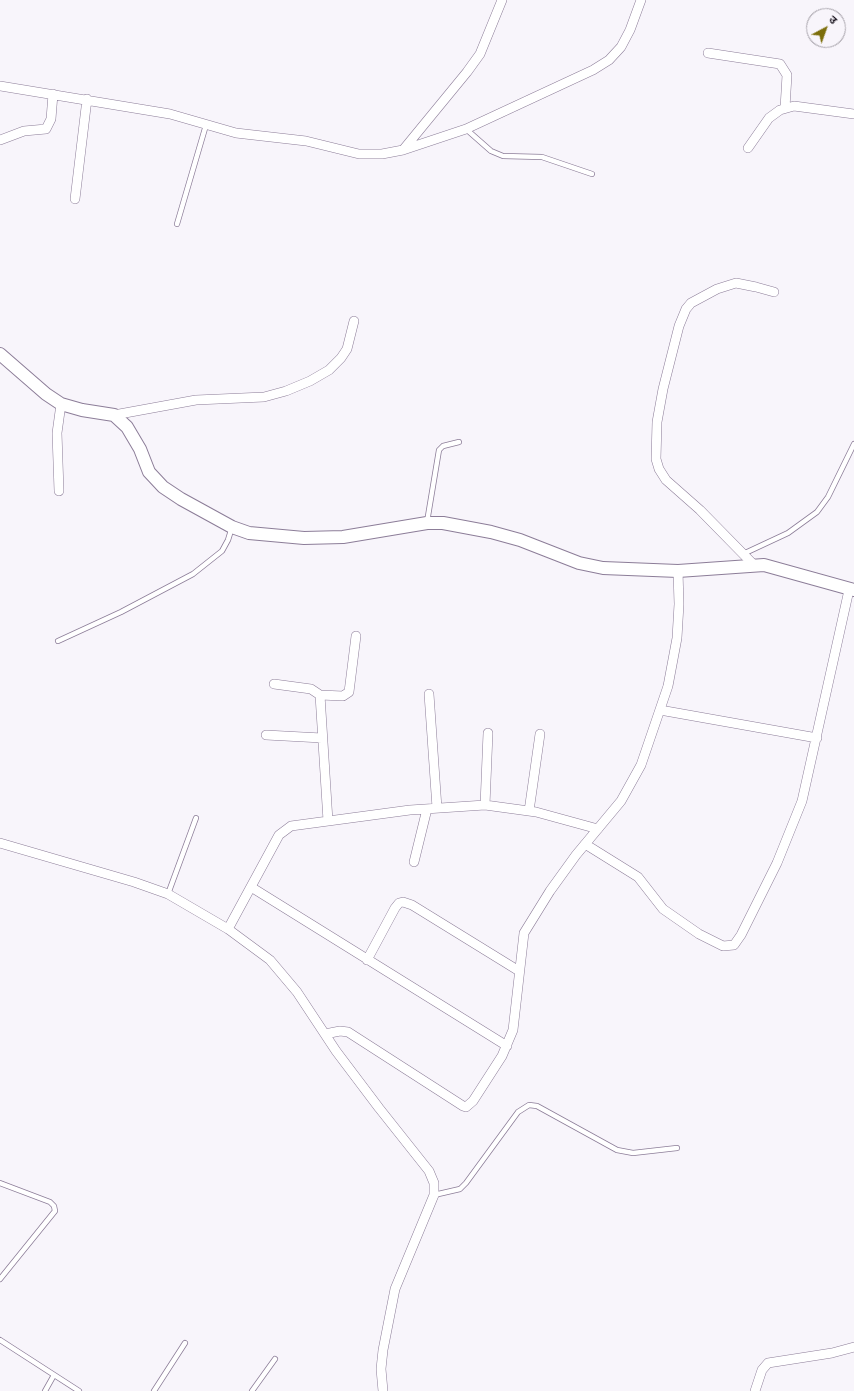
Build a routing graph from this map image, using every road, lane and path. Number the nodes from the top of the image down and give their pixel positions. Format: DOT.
graph roads {
  1 [pos="502,0"];
  2 [pos="642,0"];
  3 [pos="708,53"];
  4 [pos="0,86"];
  5 [pos="53,94"];
  6 [pos="87,99"];
  7 [pos="785,108"];
  8 [pos="854,114"];
  9 [pos="206,125"];
  10 [pos="466,129"];
  11 [pos="0,140"];
  12 [pos="748,148"];
  13 [pos="403,150"];
  14 [pos="592,174"];
  15 [pos="75,198"];
  16 [pos="177,224"];
  17 [pos="774,292"];
  18 [pos="354,321"];
  19 [pos="0,354"];
  20 [pos="61,404"];
  21 [pos="114,415"];
  22 [pos="459,442"];
  23 [pos="854,444"];
  24 [pos="58,491"];
  25 [pos="427,523"];
  26 [pos="232,527"];
  27 [pos="743,554"];
  28 [pos="753,564"];
  29 [pos="678,571"];
  30 [pos="852,590"];
  31 [pos="356,636"];
  32 [pos="58,641"];
  33 [pos="274,684"];
  34 [pos="429,694"];
  35 [pos="320,695"];
  36 [pos="660,710"];
  37 [pos="488,733"];
  38 [pos="540,734"];
  39 [pos="266,735"];
  40 [pos="322,738"];
  41 [pos="817,738"];
  42 [pos="485,805"];
  43 [pos="427,808"];
  44 [pos="436,808"];
  45 [pos="529,811"];
  46 [pos="196,818"];
  47 [pos="328,820"];
  48 [pos="598,829"];
  49 [pos="0,843"];
  50 [pos="585,844"];
  51 [pos="414,862"];
  52 [pos="251,887"];
  53 [pos="168,894"];
  54 [pos="228,929"];
  55 [pos="367,960"];
  56 [pos="519,971"];
  57 [pos="325,1034"];
  58 [pos="507,1046"];
  59 [pos="677,1148"];
  60 [pos="0,1183"];
  61 [pos="434,1196"];
  62 [pos="0,1279"];
  63 [pos="0,1340"];
  64 [pos="185,1343"];
  65 [pos="854,1347"];
  66 [pos="275,1359"];
  67 [pos="54,1375"];
  68 [pos="45,1391"];
  69 [pos="79,1391"];
  70 [pos="154,1391"];
  71 [pos="252,1391"];
  72 [pos="382,1391"];
  73 [pos="755,1391"];
  1 -- 13 [label="street"];
  2 -- 10 [label="street"];
  3 -- 7 [label="street"];
  4 -- 5 [label="street"];
  5 -- 6 [label="street"];
  5 -- 11 [label="street"];
  6 -- 9 [label="street"];
  6 -- 15 [label="street"];
  7 -- 8 [label="street"];
  7 -- 12 [label="street"];
  9 -- 13 [label="street"];
  9 -- 16 [label="lane"];
  10 -- 13 [label="street"];
  10 -- 14 [label="lane"];
  17 -- 27 [label="street"];
  18 -- 21 [label="street"];
  19 -- 20 [label="street"];
  20 -- 21 [label="street"];
  20 -- 24 [label="street"];
  21 -- 26 [label="street"];
  22 -- 25 [label="lane"];
  23 -- 27 [label="lane"];
  25 -- 26 [label="street"];
  25 -- 29 [label="street"];
  26 -- 32 [label="lane"];
  27 -- 28 [label="street"];
  28 -- 29 [label="street"];
  28 -- 30 [label="street"];
  29 -- 36 [label="street"];
  30 -- 41 [label="street"];
  31 -- 35 [label="street"];
  33 -- 35 [label="street"];
  34 -- 44 [label="street"];
  35 -- 40 [label="street"];
  36 -- 41 [label="street"];
  36 -- 48 [label="street"];
  37 -- 42 [label="street"];
  38 -- 45 [label="street"];
  39 -- 40 [label="street"];
  40 -- 47 [label="street"];
  41 -- 50 [label="street"];
  42 -- 44 [label="street"];
  42 -- 45 [label="street"];
  43 -- 44 [label="street"];
  43 -- 47 [label="street"];
  43 -- 51 [label="street"];
  45 -- 48 [label="street"];
  46 -- 53 [label="lane"];
  47 -- 52 [label="street"];
  48 -- 50 [label="street"];
  49 -- 53 [label="street"];
  50 -- 56 [label="street"];
  52 -- 54 [label="street"];
  52 -- 55 [label="street"];
  53 -- 54 [label="street"];
  54 -- 57 [label="street"];
  55 -- 56 [label="street"];
  55 -- 58 [label="street"];
  56 -- 58 [label="street"];
  57 -- 58 [label="street"];
  57 -- 61 [label="street"];
  59 -- 61 [label="lane"];
  60 -- 62 [label="lane"];
  61 -- 72 [label="street"];
  63 -- 67 [label="lane"];
  64 -- 70 [label="lane"];
  65 -- 73 [label="street"];
  66 -- 71 [label="lane"];
  67 -- 68 [label="lane"];
  67 -- 69 [label="lane"];
}
